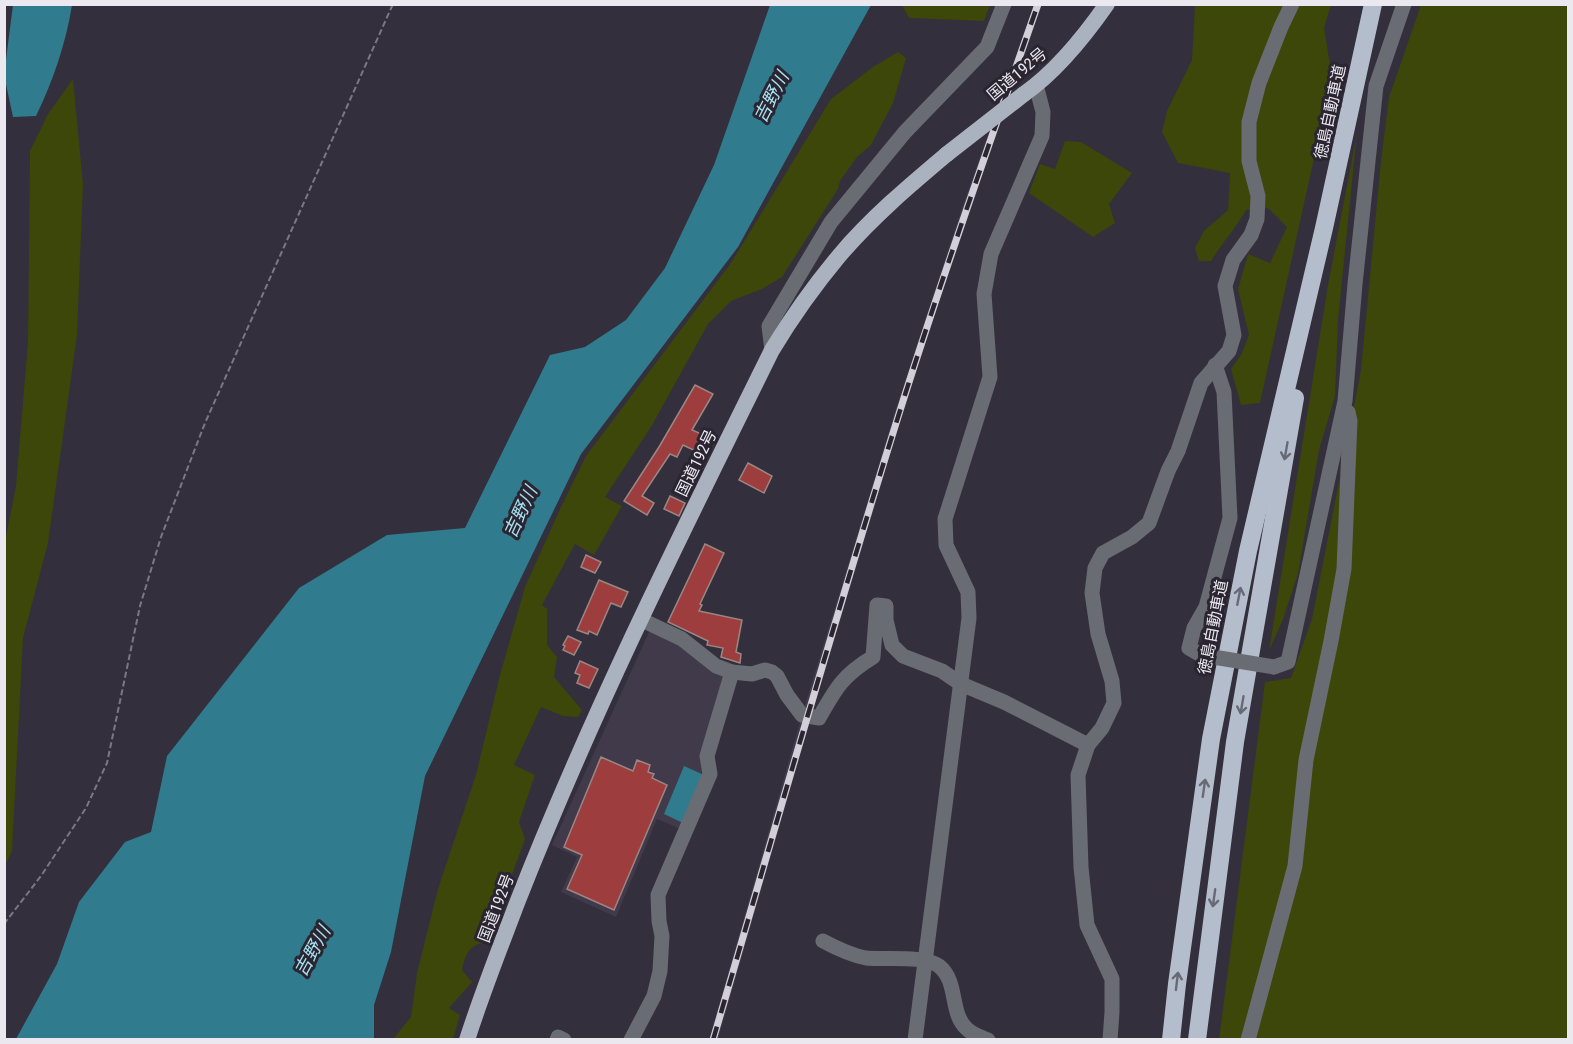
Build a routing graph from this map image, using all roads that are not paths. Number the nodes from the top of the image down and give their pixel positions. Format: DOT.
graph roads {
  1 [pos="1004,4"];
  2 [pos="1107,4"];
  3 [pos="1292,4"];
  4 [pos="1373,4"];
  5 [pos="1404,4"];
  6 [pos="1030,89"];
  7 [pos="1324,228"];
  8 [pos="772,350"];
  9 [pos="1215,365"];
  10 [pos="1345,400"];
  11 [pos="642,620"];
  12 [pos="732,672"];
  13 [pos="961,684"];
  14 [pos="1088,745"];
  15 [pos="822,941"];
  16 [pos="924,961"];
  17 [pos="467,1040"];
  18 [pos="557,1040"];
  19 [pos="564,1040"];
  20 [pos="631,1040"];
  21 [pos="915,1040"];
  22 [pos="988,1040"];
  23 [pos="1110,1040"];
  24 [pos="1171,1040"];
  25 [pos="1197,1040"];
  26 [pos="1248,1040"];
  1 -- 8 [label="street"];
  2 -- 6 [label="highway, 国道192号"];
  3 -- 9 [label="street"];
  4 -- 7 [label="highway, 徳島自動車道"];
  5 -- 10 [label="street"];
  6 -- 8 [label="highway, 国道192号, bridge"];
  6 -- 13 [label="street"];
  24 -- 7 [label="highway, 徳島自動車道, one-way"];
  7 -- 25 [label="highway, 徳島自動車道, one-way"];
  8 -- 11 [label="highway, 国道192号"];
  9 -- 10 [label="street, bridge"];
  9 -- 14 [label="street"];
  10 -- 26 [label="street"];
  11 -- 12 [label="street"];
  11 -- 17 [label="highway, 国道192号"];
  12 -- 13 [label="street"];
  12 -- 20 [label="street"];
  13 -- 14 [label="street"];
  13 -- 16 [label="street"];
  14 -- 23 [label="street"];
  15 -- 16 [label="street"];
  16 -- 21 [label="street"];
  16 -- 22 [label="street"];
  18 -- 19 [label="street"];
}
